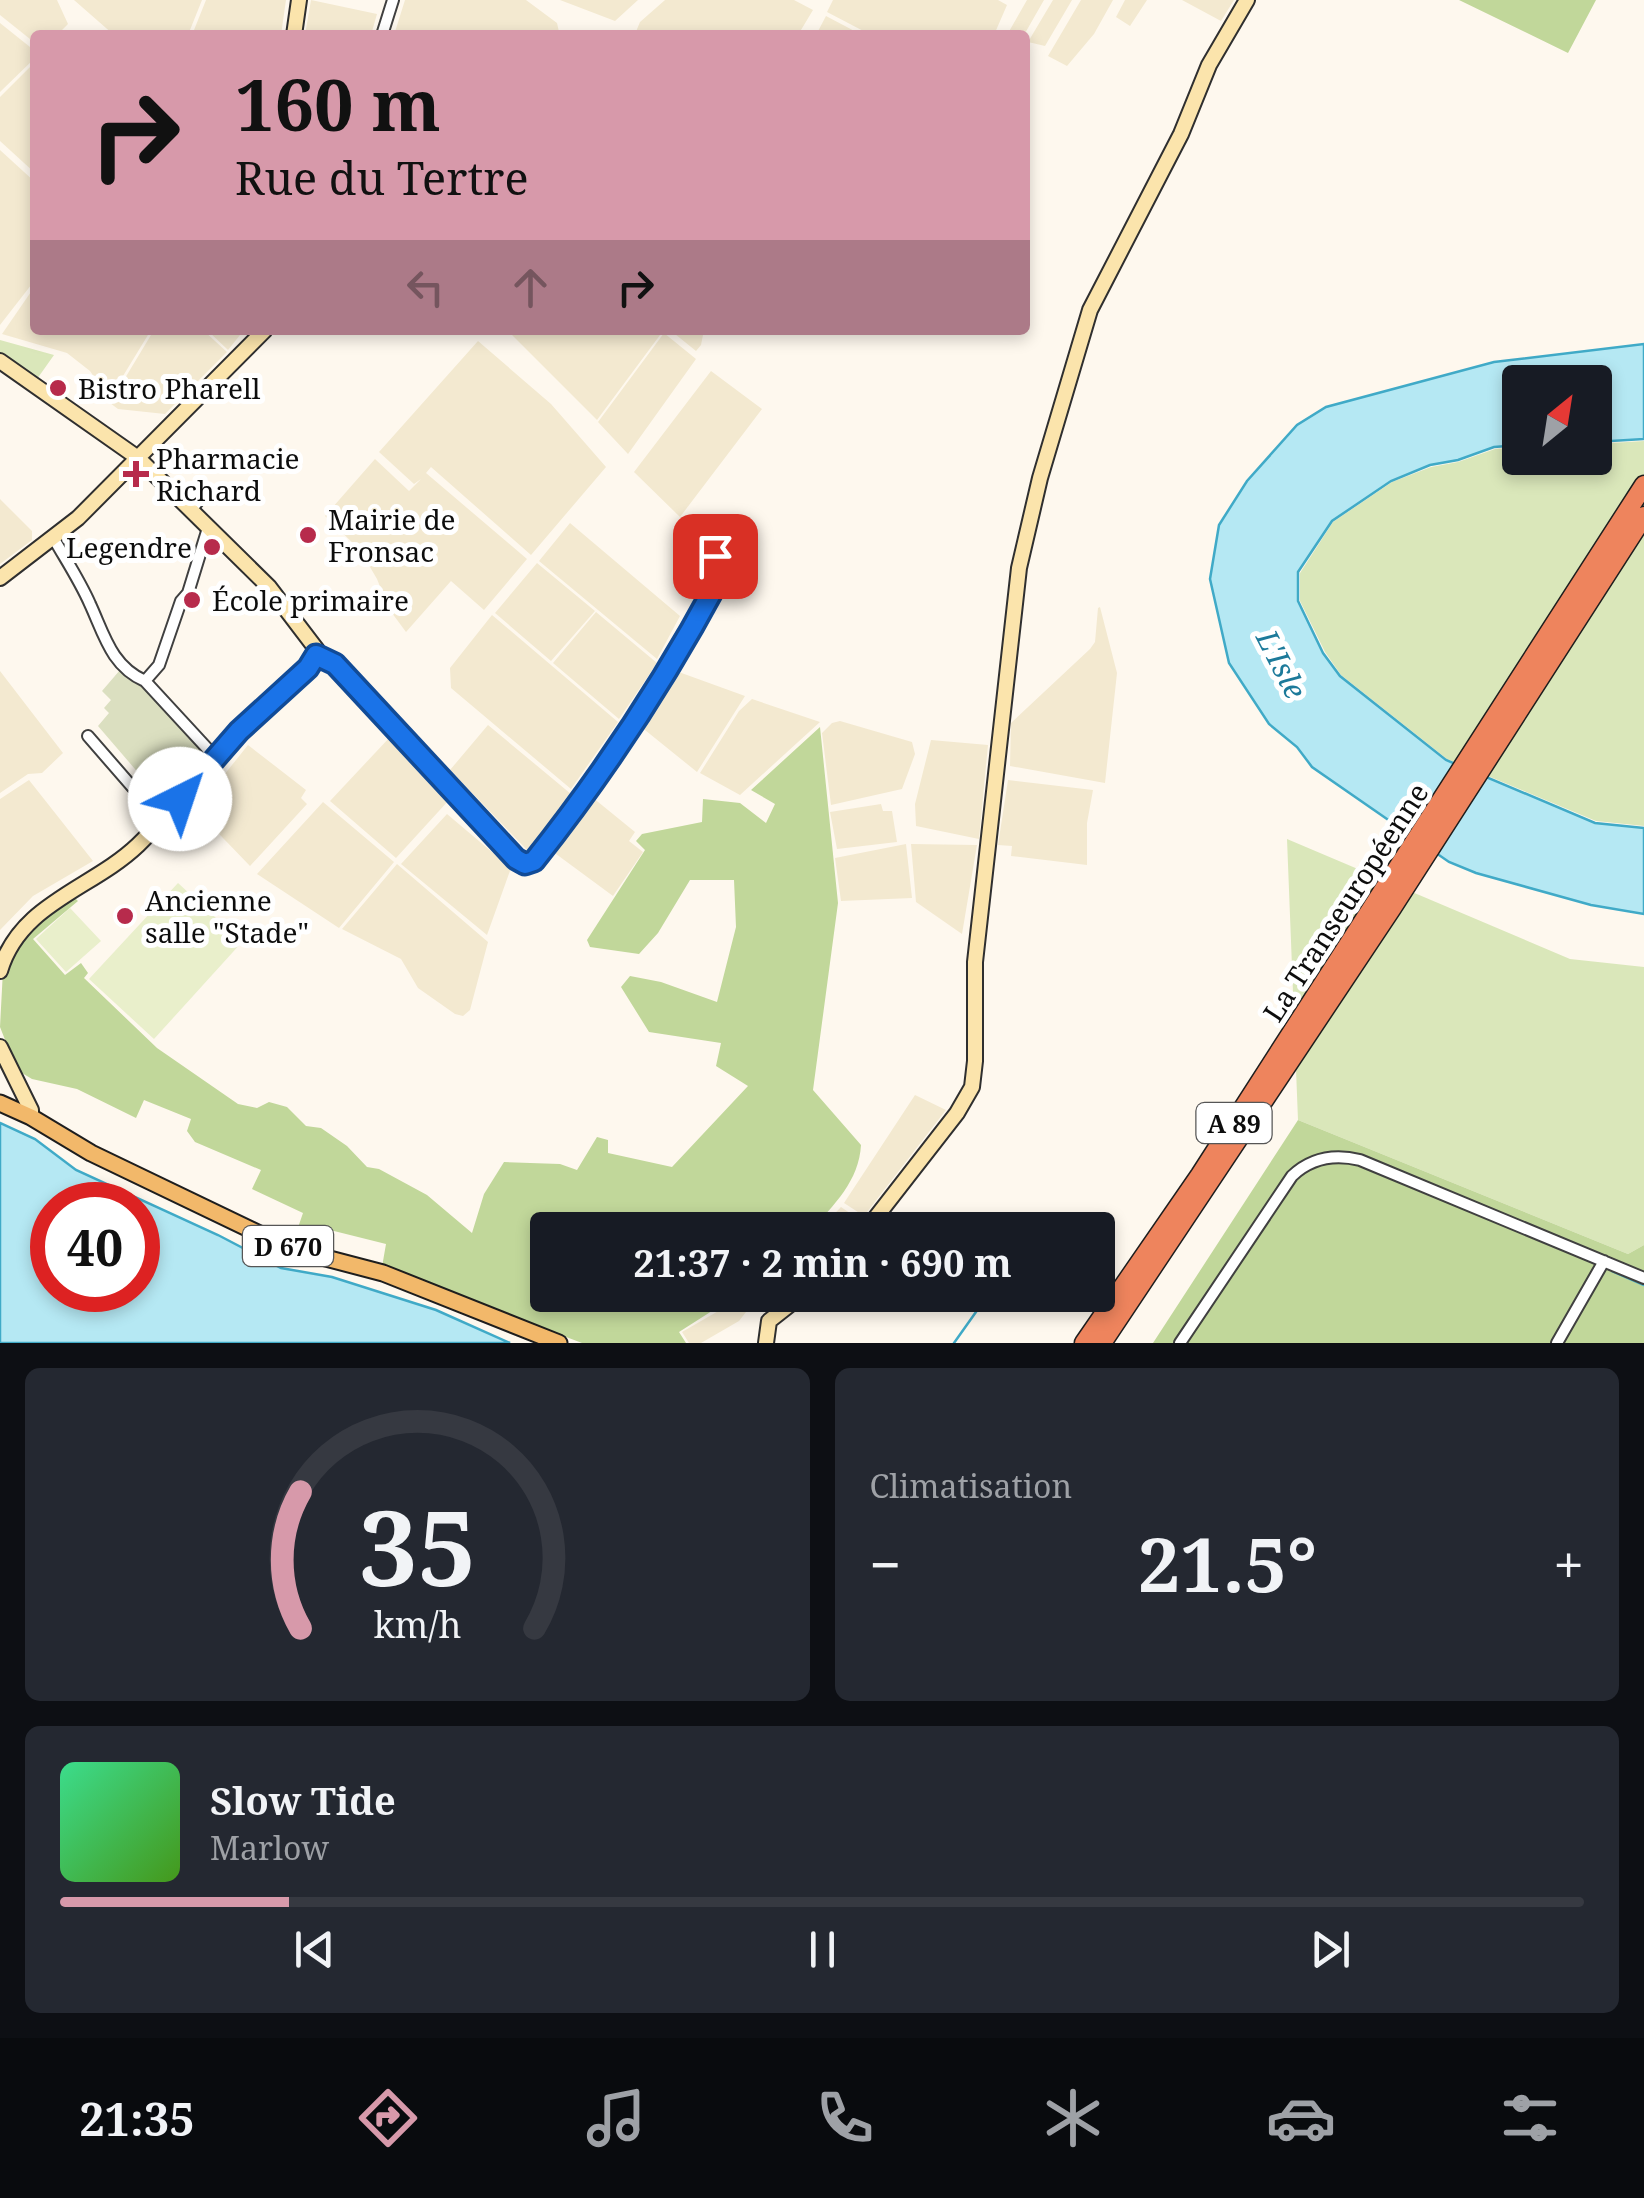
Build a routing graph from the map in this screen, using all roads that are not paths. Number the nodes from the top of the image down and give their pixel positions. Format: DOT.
graph roads {
  1 [pos="300,0"];
  2 [pos="392,0"];
  3 [pos="1247,0"];
  4 [pos="295,30"];
  5 [pos="383,30"];
  6 [pos="260,335"];
  7 [pos="0,361"];
  8 [pos="138,458"];
  9 [pos="1643,486"];
  10 [pos="205,493"];
  11 [pos="190,510"];
  12 [pos="1644,516"];
  13 [pos="208,528"];
  14 [pos="54,539"];
  15 [pos="708,549"];
  16 [pos="0,578"];
  17 [pos="316,655"];
  18 [pos="145,681"];
  19 [pos="1501,723"];
  20 [pos="88,736"];
  21 [pos="216,758"];
  22 [pos="162,820"];
  23 [pos="1386,904"];
  24 [pos="0,971"];
  25 [pos="0,1047"];
  26 [pos="0,1104"];
  27 [pos="31,1117"];
  28 [pos="880,1212"];
  29 [pos="1604,1261"];
  30 [pos="1644,1278"];
  31 [pos="779,1312"];
  32 [pos="774,1316"];
  33 [pos="560,1343"];
  34 [pos="766,1343"];
  35 [pos="777,1343"];
  36 [pos="1084,1343"];
  37 [pos="1102,1343"];
  38 [pos="1180,1343"];
  39 [pos="1557,1343"];
  1 -- 4 [label="street"];
  2 -- 5 [label="street"];
  3 -- 28 [label="street"];
  6 -- 8 [label="street"];
  7 -- 8 [label="street"];
  8 -- 11 [label="street"];
  8 -- 14 [label="street"];
  9 -- 19 [label="highway, La Transeuropéenne / A 89"];
  10 -- 11 [label="street"];
  11 -- 13 [label="street"];
  12 -- 19 [label="highway, La Transeuropéenne / A 89"];
  13 -- 17 [label="street"];
  13 -- 18 [label="street"];
  14 -- 16 [label="street"];
  14 -- 18 [label="street"];
  15 -- 17 [label="street"];
  17 -- 21 [label="street"];
  18 -- 21 [label="street"];
  19 -- 23 [label="highway, La Transeuropéenne / A 89"];
  20 -- 22 [label="street"];
  21 -- 22 [label="street"];
  22 -- 24 [label="street"];
  23 -- 36 [label="highway, La Transeuropéenne / A 89"];
  23 -- 37 [label="highway, La Transeuropéenne / A 89"];
  25 -- 27 [label="street"];
  26 -- 27 [label="main road, D 670"];
  27 -- 33 [label="main road, D 670"];
  29 -- 30 [label="street"];
  29 -- 38 [label="street"];
  29 -- 39 [label="street"];
  31 -- 32 [label="street"];
  32 -- 34 [label="street"];
  32 -- 35 [label="street"];
}
